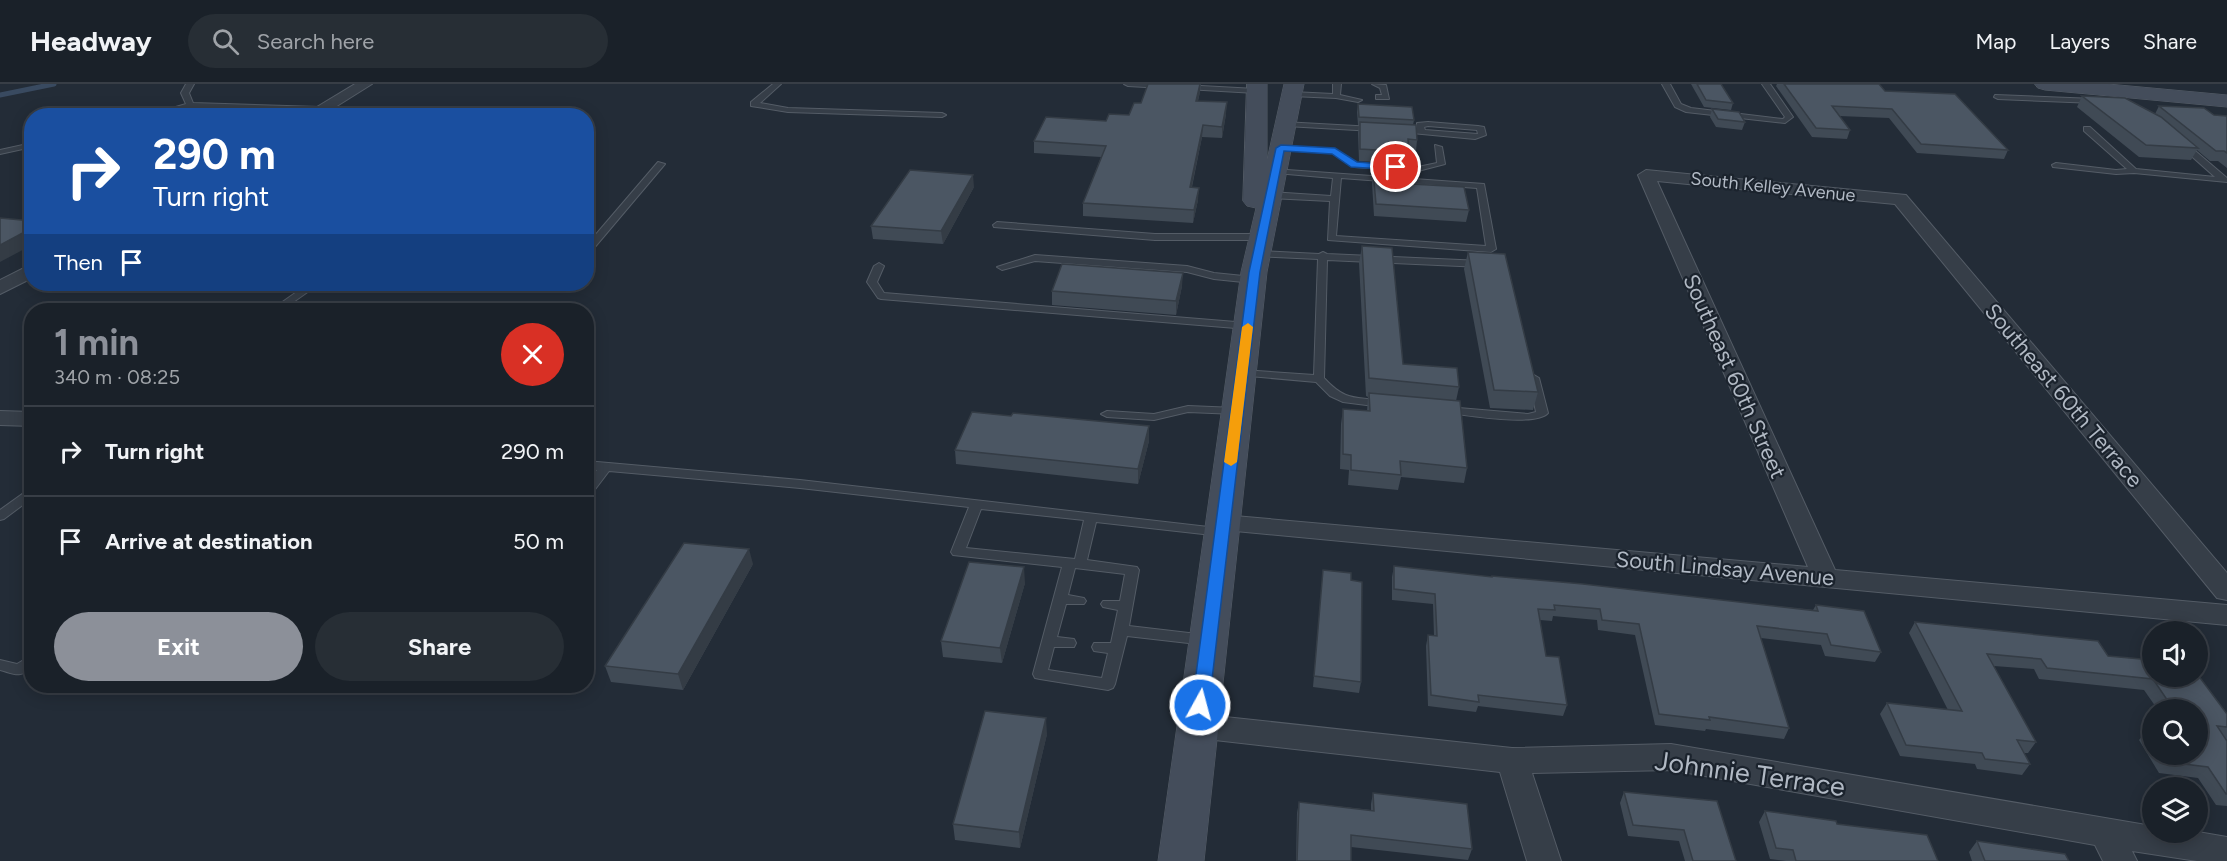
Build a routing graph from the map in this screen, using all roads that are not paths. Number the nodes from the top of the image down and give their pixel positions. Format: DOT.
graph roads {
  1 [pos="189,84"];
  2 [pos="365,84"];
  3 [pos="777,84"];
  4 [pos="1128,84"];
  5 [pos="1337,84"];
  6 [pos="1376,84"];
  7 [pos="1666,84"];
  8 [pos="1766,84"];
  9 [pos="2045,84"];
  10 [pos="1256,88"];
  11 [pos="1293,89"];
  12 [pos="1336,96"];
  13 [pos="1357,96"];
  14 [pos="2106,96"];
  15 [pos="1376,97"];
  16 [pos="1998,97"];
  17 [pos="2227,101"];
  18 [pos="189,105"];
  19 [pos="178,108"];
  20 [pos="243,108"];
  21 [pos="321,108"];
  22 [pos="942,115"];
  23 [pos="1286,124"];
  24 [pos="2087,129"];
  25 [pos="1421,132"];
  26 [pos="2175,139"];
  27 [pos="24,147"];
  28 [pos="1438,147"];
  29 [pos="1281,148"];
  30 [pos="0,152"];
  31 [pos="662,164"];
  32 [pos="2056,165"];
  33 [pos="1276,171"];
  34 [pos="2134,171"];
  35 [pos="1646,175"];
  36 [pos="1337,176"];
  37 [pos="1270,195"];
  38 [pos="1335,199"];
  39 [pos="1900,200"];
  40 [pos="997,225"];
  41 [pos="594,243"];
  42 [pos="1323,255"];
  43 [pos="1255,261"];
  44 [pos="1488,265"];
  45 [pos="879,266"];
  46 [pos="1002,267"];
  47 [pos="24,274"];
  48 [pos="0,288"];
  49 [pos="304,291"];
  50 [pos="286,303"];
  51 [pos="1248,326"];
  52 [pos="1531,368"];
  53 [pos="1242,373"];
  54 [pos="1319,379"];
  55 [pos="1390,405"];
  56 [pos="1436,409"];
  57 [pos="1237,411"];
  58 [pos="1107,414"];
  59 [pos="0,418"];
  60 [pos="24,418"];
  61 [pos="594,465"];
  62 [pos="606,466"];
  63 [pos="594,482"];
  64 [pos="24,497"];
  65 [pos="976,504"];
  66 [pos="0,516"];
  67 [pos="1091,517"];
  68 [pos="1222,527"];
  69 [pos="1075,564"];
  70 [pos="1825,577"];
  71 [pos="2227,591"];
  72 [pos="1060,599"];
  73 [pos="1079,601"];
  74 [pos="1108,604"];
  75 [pos="1125,606"];
  76 [pos="2227,615"];
  77 [pos="1121,630"];
  78 [pos="1208,640"];
  79 [pos="1049,641"];
  80 [pos="1069,643"];
  81 [pos="1099,647"];
  82 [pos="1116,649"];
  83 [pos="0,665"];
  84 [pos="24,667"];
  85 [pos="1197,726"];
  86 [pos="1512,761"];
  87 [pos="2113,847"];
  88 [pos="2227,851"];
  89 [pos="1180,861"];
  90 [pos="1544,861"];
  1 -- 18 [label="lane"];
  2 -- 21 [label="street"];
  3 -- 22 [label="lane"];
  4 -- 10 [label="lane"];
  5 -- 12 [label="lane"];
  6 -- 15 [label="lane"];
  7 -- 8 [label="lane"];
  9 -- 14 [label="main road"];
  10 -- 43 [label="main road"];
  11 -- 12 [label="lane"];
  11 -- 23 [label="main road"];
  12 -- 13 [label="lane"];
  14 -- 16 [label="lane"];
  14 -- 17 [label="main road"];
  18 -- 19 [label="lane"];
  18 -- 20 [label="lane"];
  23 -- 25 [label="lane"];
  23 -- 29 [label="main road"];
  24 -- 34 [label="lane"];
  25 -- 25 [label="lane"];
  26 -- 34 [label="lane"];
  27 -- 30 [label="lane"];
  28 -- 29 [label="lane"];
  29 -- 33 [label="main road"];
  31 -- 41 [label="lane"];
  32 -- 34 [label="lane"];
  33 -- 36 [label="lane"];
  33 -- 37 [label="main road"];
  35 -- 39 [label="street, South Kelley Avenue"];
  35 -- 70 [label="street, Southeast 60th Street"];
  36 -- 38 [label="lane"];
  36 -- 38 [label="lane"];
  37 -- 38 [label="lane"];
  37 -- 43 [label="main road"];
  39 -- 71 [label="street, Southeast 60th Terrace"];
  40 -- 43 [label="lane"];
  42 -- 43 [label="lane"];
  42 -- 44 [label="lane"];
  42 -- 54 [label="lane"];
  43 -- 46 [label="lane"];
  43 -- 51 [label="main road"];
  45 -- 51 [label="lane"];
  47 -- 48 [label="street"];
  49 -- 50 [label="lane"];
  51 -- 53 [label="main road"];
  52 -- 56 [label="lane"];
  53 -- 54 [label="lane"];
  53 -- 57 [label="main road"];
  54 -- 55 [label="lane"];
  57 -- 58 [label="lane"];
  57 -- 68 [label="main road"];
  59 -- 60 [label="street"];
  61 -- 62 [label="lane"];
  62 -- 63 [label="lane"];
  62 -- 65 [label="lane"];
  64 -- 66 [label="lane"];
  65 -- 67 [label="lane"];
  65 -- 69 [label="lane"];
  67 -- 68 [label="lane"];
  67 -- 69 [label="lane"];
  68 -- 70 [label="street, South Lindsay Avenue"];
  68 -- 78 [label="main road"];
  69 -- 72 [label="lane"];
  69 -- 75 [label="lane"];
  70 -- 76 [label="street, South Lindsay Avenue"];
  72 -- 73 [label="lane"];
  72 -- 79 [label="lane"];
  74 -- 75 [label="lane"];
  75 -- 77 [label="lane"];
  77 -- 78 [label="lane"];
  77 -- 82 [label="lane"];
  78 -- 85 [label="main road"];
  79 -- 80 [label="lane"];
  79 -- 82 [label="lane"];
  81 -- 82 [label="lane"];
  83 -- 84 [label="lane"];
  85 -- 86 [label="street, Johnnie Terrace"];
  85 -- 89 [label="main road"];
  86 -- 87 [label="street, Johnnie Terrace"];
  86 -- 90 [label="street"];
  87 -- 88 [label="street, Johnnie Terrace"];
}
